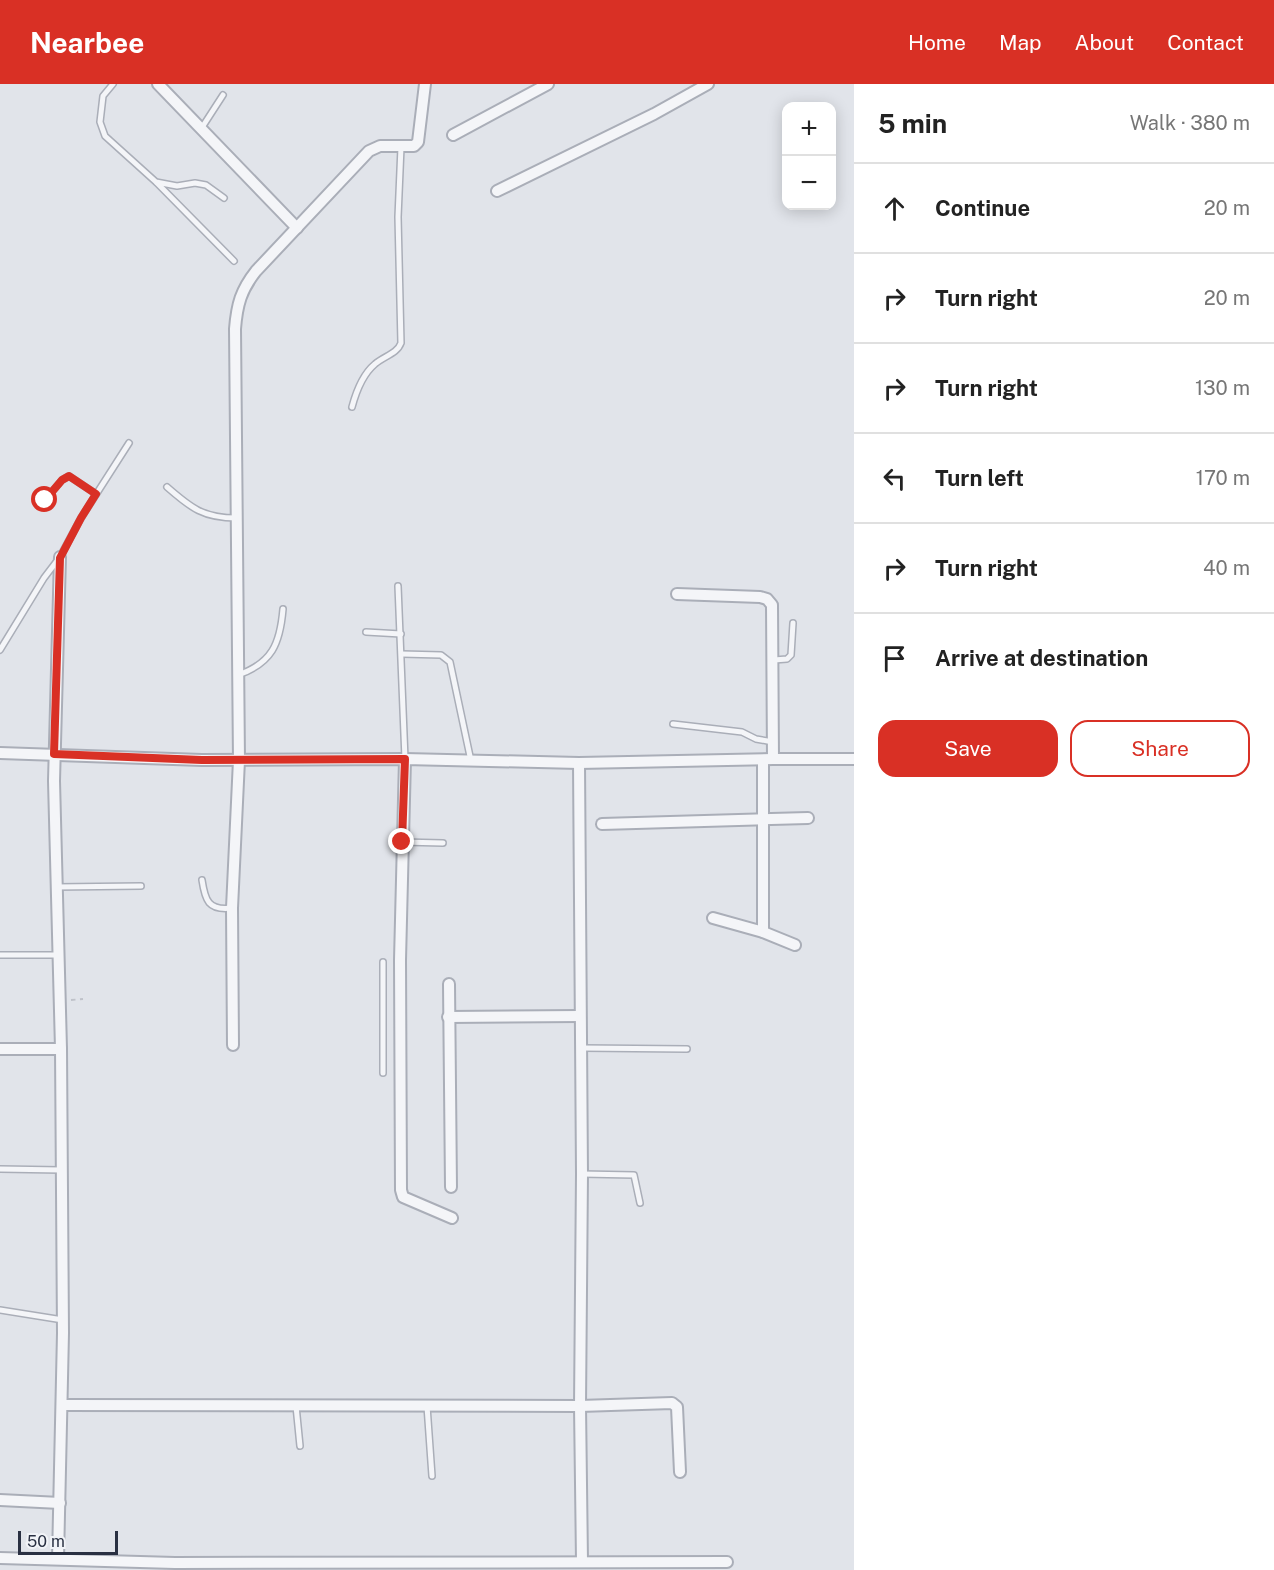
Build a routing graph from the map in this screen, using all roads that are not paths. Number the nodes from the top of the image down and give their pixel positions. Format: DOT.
graph roads {
  1 [pos="112,84"];
  2 [pos="158,84"];
  3 [pos="425,84"];
  4 [pos="548,84"];
  5 [pos="703,85"];
  6 [pos="223,95"];
  7 [pos="201,129"];
  8 [pos="453,135"];
  9 [pos="401,147"];
  10 [pos="156,182"];
  11 [pos="497,191"];
  12 [pos="224,198"];
  13 [pos="297,228"];
  14 [pos="234,261"];
  15 [pos="352,407"];
  16 [pos="129,443"];
  17 [pos="167,487"];
  18 [pos="96,494"];
  19 [pos="45,500"];
  20 [pos="237,518"];
  21 [pos="60,558"];
  22 [pos="398,586"];
  23 [pos="677,594"];
  24 [pos="283,609"];
  25 [pos="793,623"];
  26 [pos="366,632"];
  27 [pos="401,634"];
  28 [pos="0,650"];
  29 [pos="402,654"];
  30 [pos="774,660"];
  31 [pos="238,675"];
  32 [pos="673,724"];
  33 [pos="773,742"];
  34 [pos="0,753"];
  35 [pos="54,754"];
  36 [pos="405,759"];
  37 [pos="854,759"];
  38 [pos="239,760"];
  39 [pos="768,760"];
  40 [pos="471,761"];
  41 [pos="579,763"];
  42 [pos="808,818"];
  43 [pos="763,821"];
  44 [pos="602,824"];
  45 [pos="402,842"];
  46 [pos="443,843"];
  47 [pos="202,880"];
  48 [pos="141,886"];
  49 [pos="56,887"];
  50 [pos="232,908"];
  51 [pos="713,918"];
  52 [pos="763,932"];
  53 [pos="795,945"];
  54 [pos="0,956"];
  55 [pos="58,956"];
  56 [pos="383,962"];
  57 [pos="449,984"];
  58 [pos="383,999"];
  59 [pos="400,999"];
  60 [pos="448,1017"];
  61 [pos="580,1017"];
  62 [pos="233,1045"];
  63 [pos="61,1048"];
  64 [pos="580,1048"];
  65 [pos="0,1049"];
  66 [pos="687,1049"];
  67 [pos="383,1073"];
  68 [pos="0,1169"];
  69 [pos="62,1170"];
  70 [pos="582,1173"];
  71 [pos="451,1187"];
  72 [pos="640,1203"];
  73 [pos="452,1218"];
  74 [pos="0,1310"];
  75 [pos="63,1320"];
  76 [pos="62,1405"];
  77 [pos="296,1405"];
  78 [pos="427,1405"];
  79 [pos="580,1406"];
  80 [pos="300,1446"];
  81 [pos="680,1472"];
  82 [pos="432,1476"];
  83 [pos="0,1500"];
  84 [pos="60,1503"];
  85 [pos="0,1558"];
  86 [pos="58,1559"];
  87 [pos="582,1561"];
  88 [pos="727,1562"];
  89 [pos="605,1566"];
  90 [pos="191,1567"];
  91 [pos="259,1567"];
  92 [pos="433,1567"];
  93 [pos="531,1567"];
  1 -- 10 [label="lane"];
  2 -- 7 [label="street"];
  3 -- 9 [label="street"];
  4 -- 8 [label="street"];
  5 -- 11 [label="street"];
  6 -- 7 [label="lane"];
  7 -- 13 [label="street"];
  9 -- 13 [label="street"];
  9 -- 15 [label="lane"];
  10 -- 12 [label="lane"];
  10 -- 14 [label="lane"];
  13 -- 20 [label="street"];
  16 -- 18 [label="lane"];
  17 -- 20 [label="lane"];
  18 -- 19 [label="lane"];
  18 -- 21 [label="lane"];
  20 -- 31 [label="street"];
  21 -- 28 [label="lane"];
  21 -- 35 [label="street"];
  22 -- 27 [label="lane"];
  23 -- 30 [label="street"];
  24 -- 31 [label="lane"];
  25 -- 30 [label="lane"];
  26 -- 27 [label="lane"];
  27 -- 29 [label="lane"];
  29 -- 36 [label="lane"];
  29 -- 40 [label="lane"];
  30 -- 33 [label="street"];
  31 -- 38 [label="street"];
  32 -- 33 [label="lane"];
  33 -- 39 [label="street"];
  34 -- 35 [label="street"];
  35 -- 38 [label="street"];
  35 -- 49 [label="street"];
  36 -- 38 [label="street"];
  36 -- 40 [label="street"];
  36 -- 45 [label="street"];
  37 -- 39 [label="street"];
  38 -- 50 [label="street"];
  39 -- 41 [label="street"];
  39 -- 43 [label="street"];
  40 -- 41 [label="street"];
  41 -- 61 [label="street"];
  42 -- 43 [label="street"];
  43 -- 44 [label="street"];
  43 -- 52 [label="street"];
  45 -- 46 [label="lane"];
  45 -- 59 [label="street"];
  47 -- 50 [label="lane"];
  48 -- 49 [label="lane"];
  49 -- 55 [label="street"];
  50 -- 62 [label="street"];
  51 -- 52 [label="street"];
  52 -- 53 [label="street"];
  54 -- 55 [label="lane"];
  55 -- 63 [label="street"];
  56 -- 58 [label="lane"];
  57 -- 60 [label="street"];
  58 -- 59 [label="lane"];
  58 -- 67 [label="lane"];
  59 -- 73 [label="street"];
  60 -- 61 [label="street"];
  60 -- 71 [label="street"];
  61 -- 64 [label="street"];
  63 -- 65 [label="street"];
  63 -- 69 [label="street"];
  64 -- 66 [label="lane"];
  64 -- 70 [label="street"];
  68 -- 69 [label="lane"];
  69 -- 75 [label="street"];
  70 -- 72 [label="lane"];
  70 -- 79 [label="street"];
  74 -- 75 [label="lane"];
  75 -- 76 [label="street"];
  76 -- 77 [label="street"];
  76 -- 84 [label="street"];
  77 -- 78 [label="street"];
  77 -- 80 [label="lane"];
  78 -- 79 [label="street"];
  78 -- 82 [label="lane"];
  79 -- 81 [label="street"];
  79 -- 87 [label="street"];
  83 -- 84 [label="street"];
  84 -- 86 [label="street"];
  85 -- 86 [label="street"];
  86 -- 90 [label="street"];
  87 -- 89 [label="street"];
  87 -- 93 [label="street"];
  88 -- 89 [label="street"];
  90 -- 91 [label="street"];
  91 -- 92 [label="street"];
  92 -- 93 [label="street"];
}
